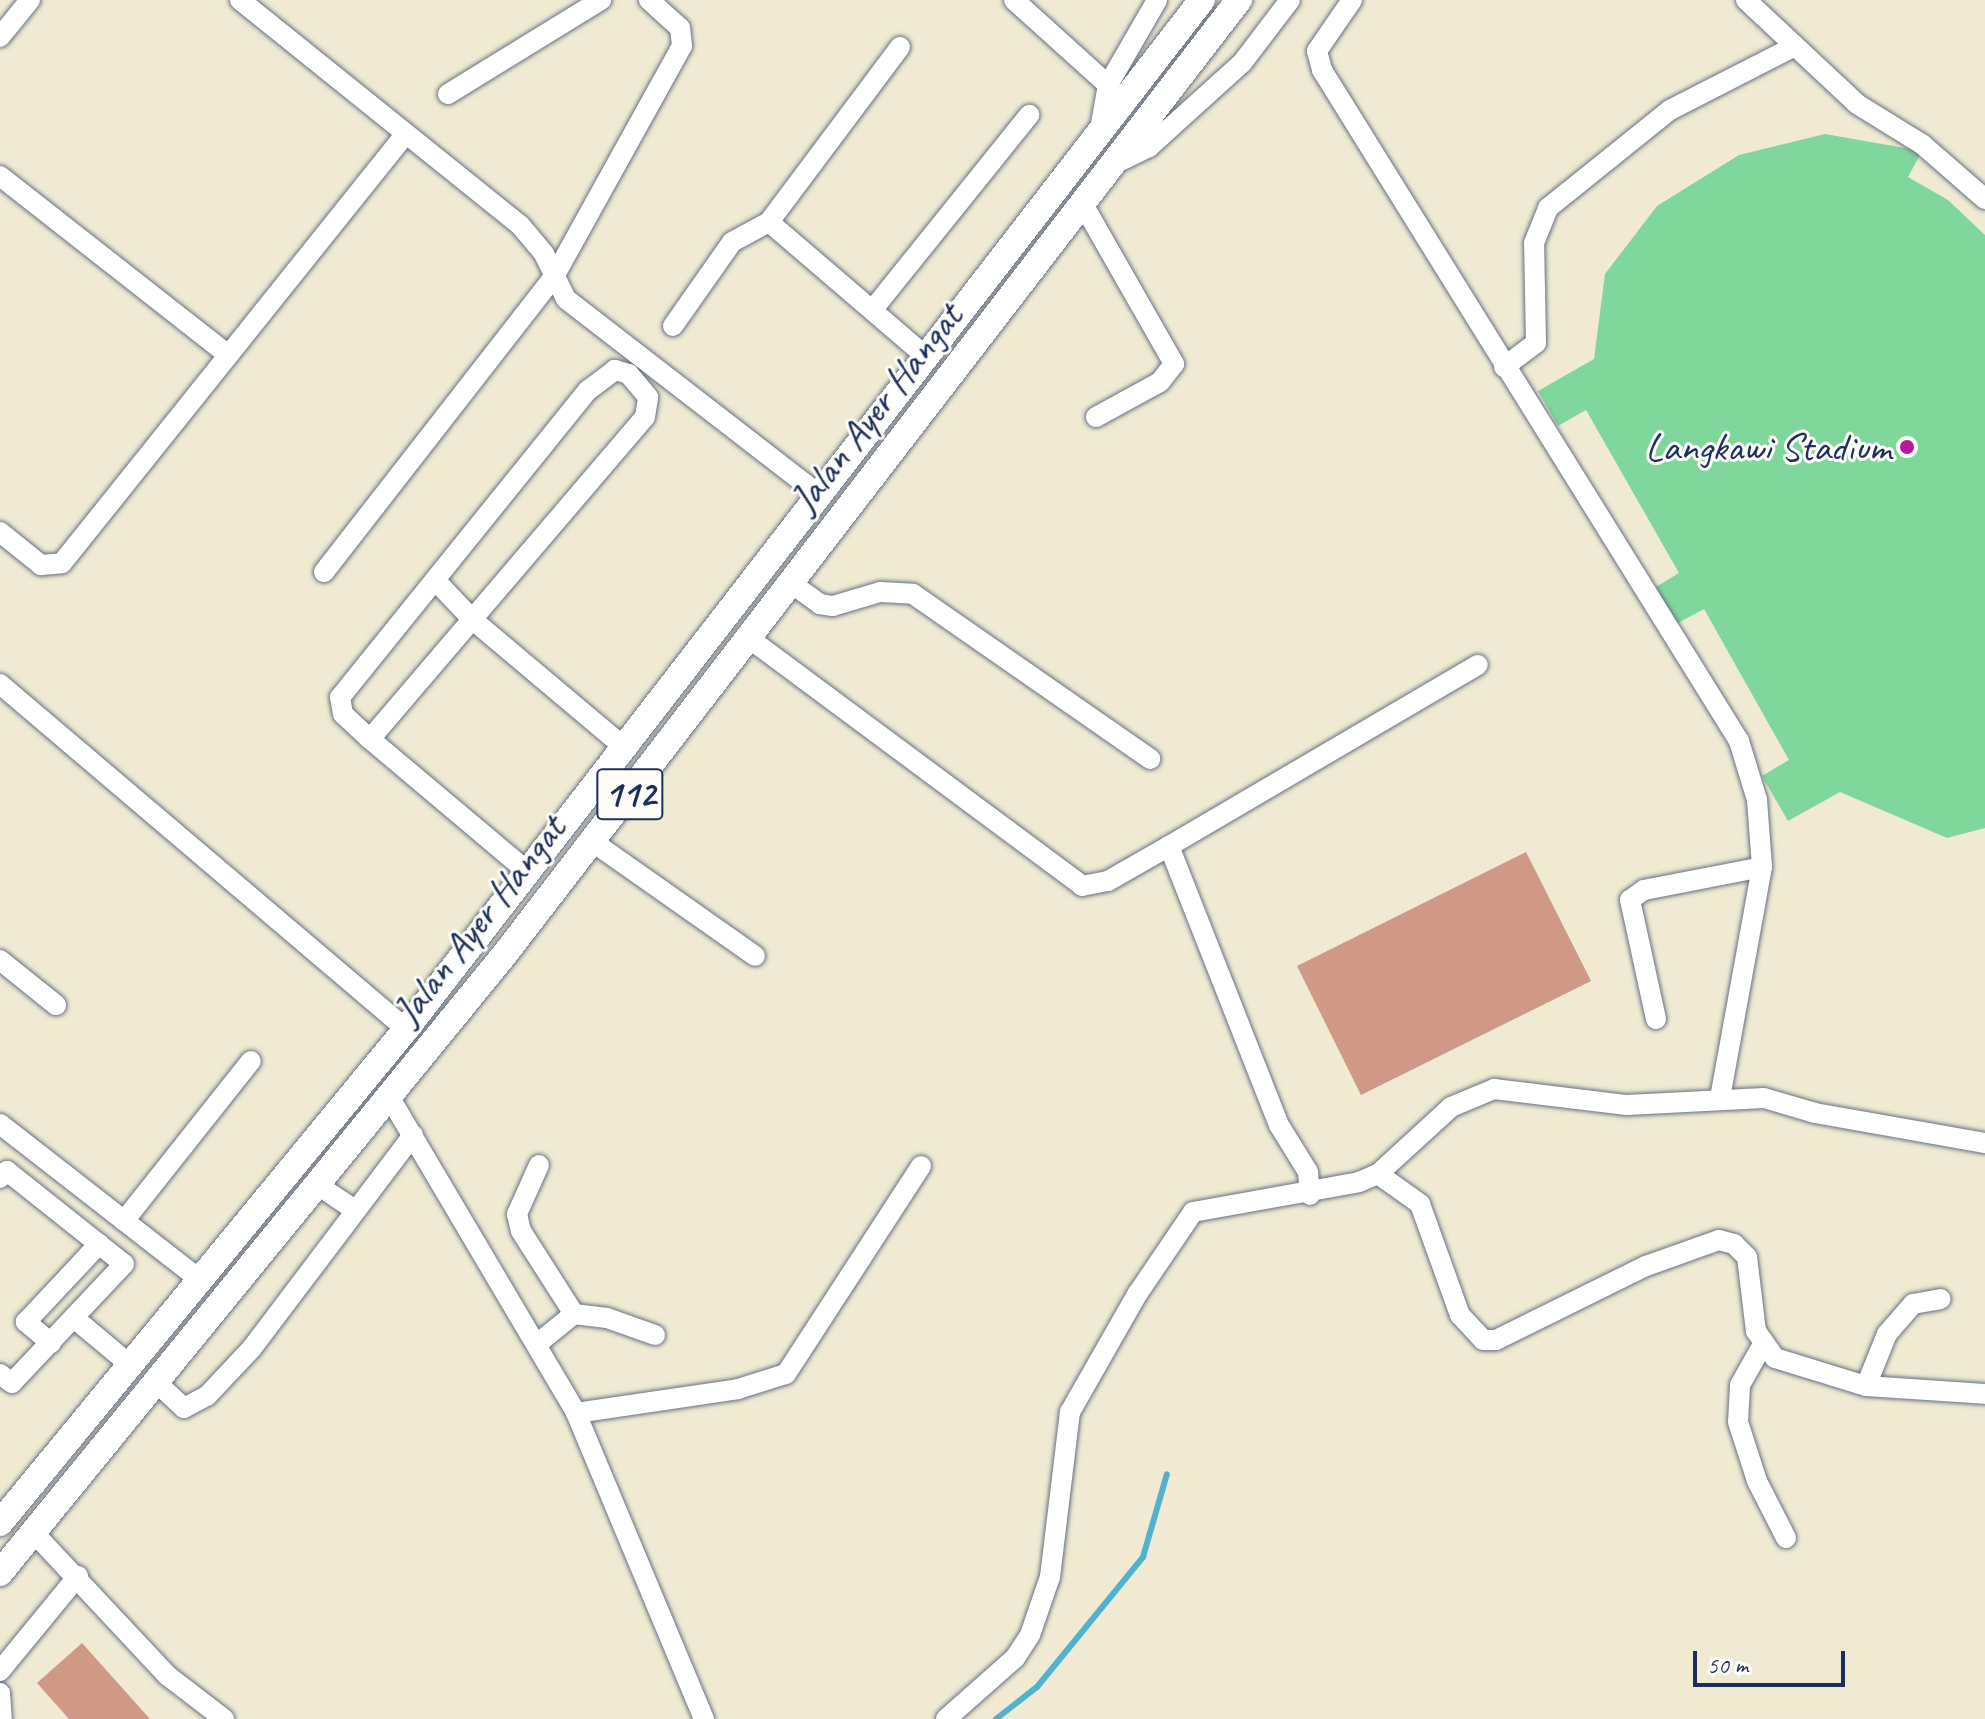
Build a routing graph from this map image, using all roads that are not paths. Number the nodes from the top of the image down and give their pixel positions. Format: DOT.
graph roads {
  1 [pos="30,0"];
  2 [pos="240,0"];
  3 [pos="601,0"];
  4 [pos="649,0"];
  5 [pos="1014,0"];
  6 [pos="1157,0"];
  7 [pos="1202,0"];
  8 [pos="1239,0"];
  9 [pos="1290,0"];
  10 [pos="1352,0"];
  11 [pos="1746,0"];
  12 [pos="0,37"];
  13 [pos="900,47"];
  14 [pos="1793,47"];
  15 [pos="1108,85"];
  16 [pos="448,94"];
  17 [pos="1029,115"];
  18 [pos="404,136"];
  19 [pos="1088,150"];
  20 [pos="1114,164"];
  21 [pos="0,176"];
  22 [pos="1985,199"];
  23 [pos="1084,206"];
  24 [pos="769,222"];
  25 [pos="555,275"];
  26 [pos="874,308"];
  27 [pos="673,326"];
  28 [pos="228,355"];
  29 [pos="924,355"];
  30 [pos="1504,367"];
  31 [pos="1096,417"];
  32 [pos="818,494"];
  33 [pos="0,532"];
  34 [pos="324,572"];
  35 [pos="435,580"];
  36 [pos="791,583"];
  37 [pos="473,620"];
  38 [pos="750,639"];
  39 [pos="1478,665"];
  40 [pos="0,684"];
  41 [pos="370,739"];
  42 [pos="625,748"];
  43 [pos="1150,759"];
  44 [pos="593,842"];
  45 [pos="1169,846"];
  46 [pos="1762,867"];
  47 [pos="527,871"];
  48 [pos="755,956"];
  49 [pos="0,960"];
  50 [pos="56,1005"];
  51 [pos="1656,1019"];
  52 [pos="406,1029"];
  53 [pos="251,1061"];
  54 [pos="1720,1097"];
  55 [pos="390,1098"];
  56 [pos="0,1124"];
  57 [pos="413,1135"];
  58 [pos="1985,1143"];
  59 [pos="539,1165"];
  60 [pos="921,1166"];
  61 [pos="1378,1174"];
  62 [pos="0,1178"];
  63 [pos="319,1186"];
  64 [pos="1310,1195"];
  65 [pos="355,1210"];
  66 [pos="124,1221"];
  67 [pos="99,1244"];
  68 [pos="199,1279"];
  69 [pos="1941,1299"];
  70 [pos="574,1314"];
  71 [pos="74,1318"];
  72 [pos="655,1335"];
  73 [pos="51,1343"];
  74 [pos="537,1344"];
  75 [pos="1762,1346"];
  76 [pos="129,1364"];
  77 [pos="0,1374"];
  78 [pos="156,1382"];
  79 [pos="1866,1386"];
  80 [pos="1985,1394"];
  81 [pos="576,1413"];
  82 [pos="0,1523"];
  83 [pos="34,1533"];
  84 [pos="1786,1538"];
  85 [pos="0,1573"];
  86 [pos="78,1576"];
  87 [pos="0,1671"];
  88 [pos="0,1693"];
  89 [pos="2,1719"];
  90 [pos="224,1719"];
  91 [pos="704,1719"];
  92 [pos="946,1719"];
  1 -- 12 [label="street"];
  2 -- 18 [label="street"];
  3 -- 16 [label="street"];
  4 -- 25 [label="street"];
  5 -- 15 [label="street"];
  6 -- 15 [label="street"];
  7 -- 19 [label="main road, Jalan Ayer Hangat / 112"];
  8 -- 20 [label="main road, Jalan Ayer Hangat / 112"];
  9 -- 20 [label="street"];
  10 -- 30 [label="street"];
  11 -- 14 [label="street"];
  13 -- 24 [label="street"];
  14 -- 22 [label="street"];
  14 -- 30 [label="street"];
  15 -- 19 [label="street"];
  17 -- 26 [label="street"];
  18 -- 25 [label="street"];
  18 -- 28 [label="street"];
  19 -- 29 [label="main road, Jalan Ayer Hangat / 112"];
  20 -- 23 [label="main road, Jalan Ayer Hangat / 112"];
  21 -- 28 [label="street"];
  23 -- 31 [label="street"];
  23 -- 36 [label="main road, Jalan Ayer Hangat / 112"];
  24 -- 26 [label="street"];
  24 -- 27 [label="street"];
  25 -- 32 [label="street"];
  25 -- 34 [label="street"];
  26 -- 29 [label="street"];
  28 -- 33 [label="street"];
  29 -- 32 [label="main road, Jalan Ayer Hangat / 112"];
  30 -- 46 [label="street"];
  32 -- 42 [label="main road, Jalan Ayer Hangat / 112"];
  35 -- 37 [label="street"];
  35 -- 37 [label="street"];
  35 -- 41 [label="street"];
  36 -- 38 [label="main road, Jalan Ayer Hangat / 112"];
  36 -- 43 [label="street"];
  37 -- 41 [label="street"];
  37 -- 42 [label="street"];
  38 -- 44 [label="main road, Jalan Ayer Hangat / 112"];
  38 -- 45 [label="street"];
  39 -- 45 [label="street"];
  40 -- 52 [label="street"];
  41 -- 47 [label="street"];
  42 -- 47 [label="main road, Jalan Ayer Hangat / 112"];
  44 -- 48 [label="street"];
  44 -- 55 [label="main road, Jalan Ayer Hangat / 112"];
  45 -- 64 [label="street"];
  46 -- 51 [label="street"];
  46 -- 54 [label="street"];
  47 -- 52 [label="main road, Jalan Ayer Hangat / 112"];
  49 -- 50 [label="street"];
  52 -- 68 [label="main road, Jalan Ayer Hangat / 112"];
  53 -- 66 [label="street"];
  54 -- 58 [label="street"];
  54 -- 61 [label="street"];
  55 -- 57 [label="street"];
  55 -- 63 [label="main road, Jalan Ayer Hangat / 112"];
  56 -- 66 [label="street"];
  57 -- 65 [label="street"];
  57 -- 74 [label="street"];
  59 -- 70 [label="street"];
  60 -- 81 [label="street"];
  61 -- 64 [label="street"];
  61 -- 75 [label="street"];
  62 -- 67 [label="street"];
  63 -- 65 [label="street"];
  63 -- 78 [label="main road, Jalan Ayer Hangat / 112"];
  64 -- 92 [label="street"];
  65 -- 78 [label="street"];
  66 -- 68 [label="street"];
  67 -- 71 [label="street"];
  67 -- 73 [label="street"];
  68 -- 76 [label="main road, Jalan Ayer Hangat / 112"];
  69 -- 79 [label="street"];
  70 -- 72 [label="street"];
  70 -- 74 [label="street"];
  71 -- 73 [label="street"];
  71 -- 76 [label="street"];
  73 -- 77 [label="street"];
  74 -- 81 [label="street"];
  75 -- 79 [label="street"];
  75 -- 84 [label="street"];
  76 -- 82 [label="main road, Jalan Ayer Hangat / 112"];
  78 -- 83 [label="main road, Jalan Ayer Hangat / 112"];
  79 -- 80 [label="street"];
  81 -- 91 [label="street"];
  83 -- 85 [label="main road, Jalan Ayer Hangat / 112"];
  83 -- 86 [label="street"];
  86 -- 87 [label="street"];
  86 -- 90 [label="street"];
  88 -- 89 [label="street"];
}
